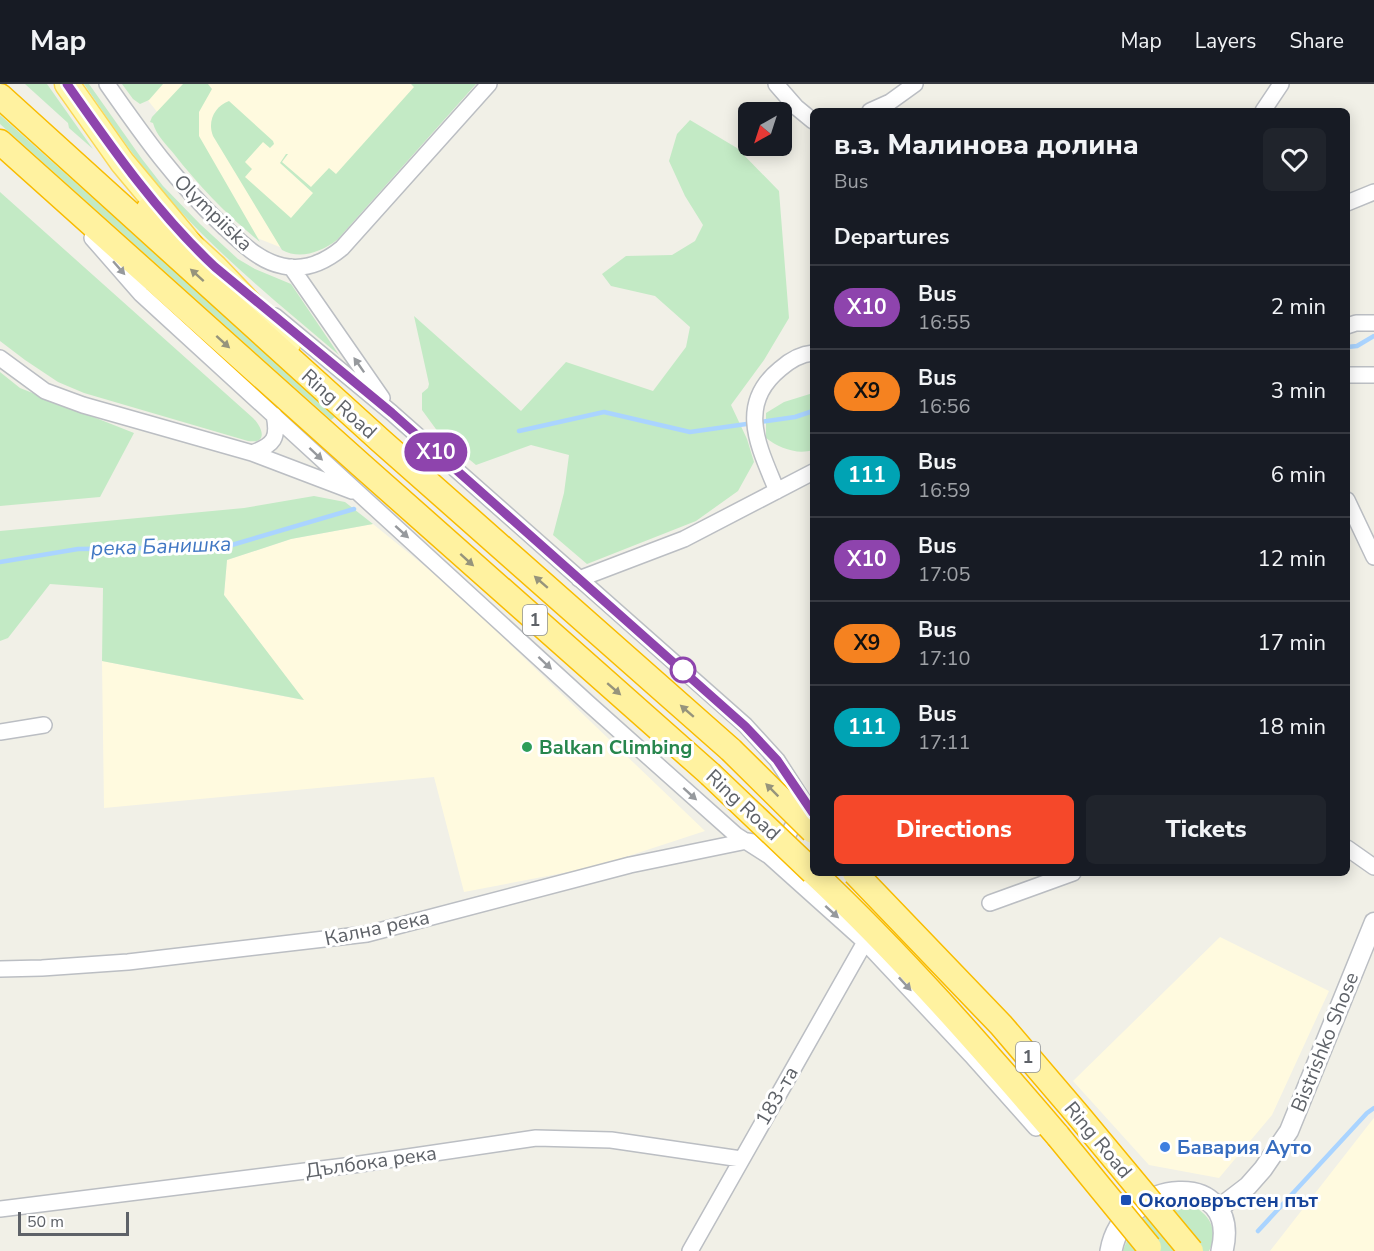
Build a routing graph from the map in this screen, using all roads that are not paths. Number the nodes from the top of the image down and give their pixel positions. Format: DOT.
graph roads {
  1 [pos="68,84"];
  2 [pos="107,84"];
  3 [pos="489,84"];
  4 [pos="776,84"];
  5 [pos="915,84"];
  6 [pos="1281,84"];
  7 [pos="0,93"];
  8 [pos="877,108"];
  9 [pos="1265,108"];
  10 [pos="810,119"];
  11 [pos="0,142"];
  12 [pos="39,177"];
  13 [pos="1374,192"];
  14 [pos="1350,203"];
  15 [pos="191,245"];
  16 [pos="215,267"];
  17 [pos="291,267"];
  18 [pos="1374,323"];
  19 [pos="1350,325"];
  20 [pos="810,354"];
  21 [pos="0,358"];
  22 [pos="1350,375"];
  23 [pos="1374,375"];
  24 [pos="392,413"];
  25 [pos="274,415"];
  26 [pos="381,441"];
  27 [pos="252,453"];
  28 [pos="810,474"];
  29 [pos="777,490"];
  30 [pos="358,493"];
  31 [pos="1350,506"];
  32 [pos="1374,557"];
  33 [pos="579,579"];
  34 [pos="44,725"];
  35 [pos="0,732"];
  36 [pos="793,784"];
  37 [pos="810,809"];
  38 [pos="810,828"];
  39 [pos="747,841"];
  40 [pos="1350,850"];
  41 [pos="1374,867"];
  42 [pos="810,868"];
  43 [pos="818,876"];
  44 [pos="858,876"];
  45 [pos="874,876"];
  46 [pos="1065,876"];
  47 [pos="990,903"];
  48 [pos="1374,922"];
  49 [pos="865,942"];
  50 [pos="0,969"];
  51 [pos="741,1159"];
  52 [pos="1172,1192"];
  53 [pos="0,1209"];
  54 [pos="1218,1209"];
  55 [pos="1114,1242"];
  56 [pos="1226,1246"];
  57 [pos="690,1251"];
  58 [pos="1152,1251"];
  59 [pos="1191,1251"];
  1 -- 15 [label="main road"];
  2 -- 17 [label="street, Olympiiska"];
  3 -- 17 [label="street"];
  4 -- 10 [label="street"];
  5 -- 8 [label="street"];
  6 -- 9 [label="street"];
  7 -- 15 [label="highway"];
  26 -- 7 [label="highway, Ring Road / 1, one-way"];
  11 -- 12 [label="highway, Ring Road / 1"];
  12 -- 25 [label="street, one-way"];
  12 -- 42 [label="highway, Ring Road / 1, one-way, bridge"];
  13 -- 14 [label="street"];
  15 -- 16 [label="main road"];
  16 -- 24 [label="street"];
  16 -- 26 [label="main road"];
  24 -- 17 [label="street, one-way"];
  18 -- 19 [label="street"];
  20 -- 29 [label="street"];
  21 -- 27 [label="street"];
  22 -- 23 [label="street"];
  24 -- 33 [label="street"];
  25 -- 27 [label="street"];
  25 -- 30 [label="street, one-way"];
  38 -- 26 [label="highway, Ring Road / 1, one-way, bridge"];
  27 -- 30 [label="street"];
  28 -- 29 [label="street"];
  29 -- 33 [label="street"];
  30 -- 39 [label="street, one-way"];
  31 -- 32 [label="street"];
  33 -- 36 [label="street"];
  34 -- 35 [label="street"];
  36 -- 37 [label="street"];
  36 -- 39 [label="street, Кална река"];
  39 -- 49 [label="street, one-way"];
  39 -- 50 [label="street, Кална река"];
  40 -- 41 [label="street"];
  43 -- 58 [label="highway, Ring Road / 1, bridge"];
  44 -- 59 [label="highway, Ring Road / 1, bridge"];
  45 -- 52 [label="street"];
  46 -- 47 [label="street"];
  48 -- 54 [label="street, Bistrishko Shose"];
  49 -- 51 [label="street, 183-та"];
  49 -- 55 [label="street, one-way"];
  51 -- 53 [label="street, Дълбока река"];
  51 -- 57 [label="street, 183-та"];
  52 -- 54 [label="main road"];
  52 -- 55 [label="main road"];
  54 -- 56 [label="main road"];
}
